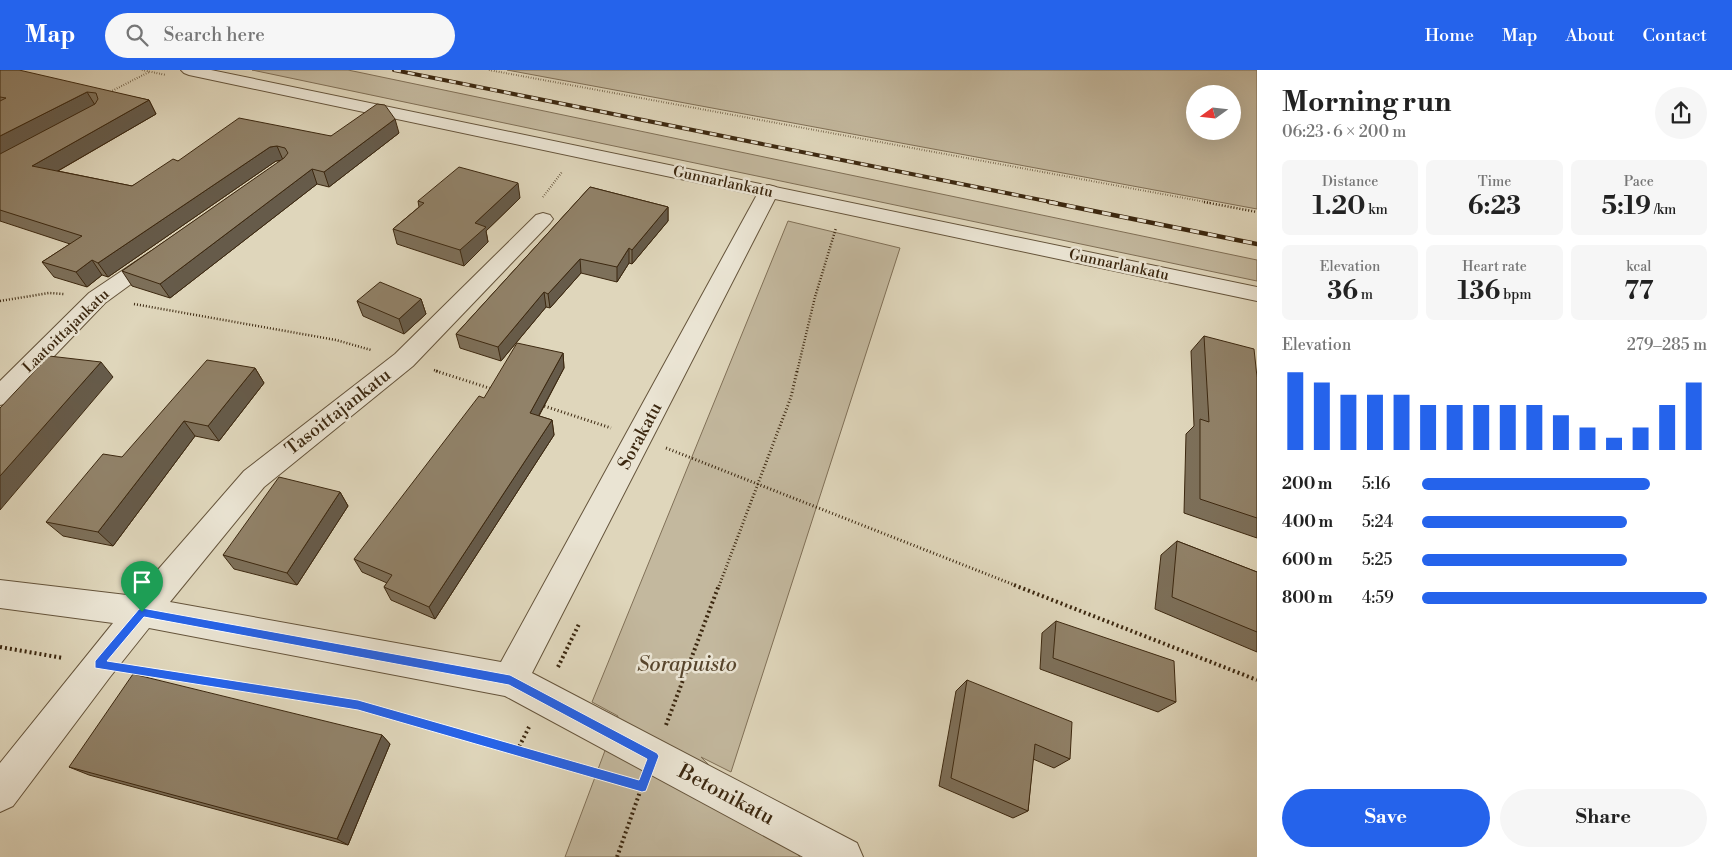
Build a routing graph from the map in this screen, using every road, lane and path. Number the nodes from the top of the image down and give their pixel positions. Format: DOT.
graph roads {
  1 [pos="189,70"];
  2 [pos="489,70"];
  3 [pos="150,72"];
  4 [pos="107,94"];
  5 [pos="568,165"];
  6 [pos="769,191"];
  7 [pos="1257,212"];
  8 [pos="543,219"];
  9 [pos="836,227"];
  10 [pos="170,247"];
  11 [pos="1257,294"];
  12 [pos="0,396"];
  13 [pos="0,594"];
  14 [pos="142,612"];
  15 [pos="0,647"];
  16 [pos="98,665"];
  17 [pos="510,680"];
  18 [pos="648,772"];
  19 [pos="624,782"];
  20 [pos="633,784"];
  21 [pos="651,792"];
  22 [pos="0,793"];
  23 [pos="616,857"];
  24 [pos="843,857"];
  1 -- 6 [label="street, Gunnarlankatu"];
  2 -- 7 [label="path"];
  3 -- 4 [label="path"];
  5 -- 8 [label="path"];
  6 -- 11 [label="street, Gunnarlankatu"];
  6 -- 17 [label="street, Sorakatu"];
  8 -- 14 [label="street, Tasoittajankatu"];
  9 -- 18 [label="path"];
  10 -- 12 [label="street, Laatoittajankatu"];
  13 -- 14 [label="street, Betonikatu"];
  14 -- 16 [label="street, Tasoittajankatu"];
  14 -- 17 [label="street, Betonikatu"];
  15 -- 16 [label="path"];
  16 -- 19 [label="path"];
  16 -- 22 [label="street, Tasoittajankatu"];
  17 -- 18 [label="street, Betonikatu"];
  18 -- 20 [label="path"];
  18 -- 21 [label="path"];
  18 -- 23 [label="path"];
  18 -- 24 [label="street, Betonikatu"];
}
